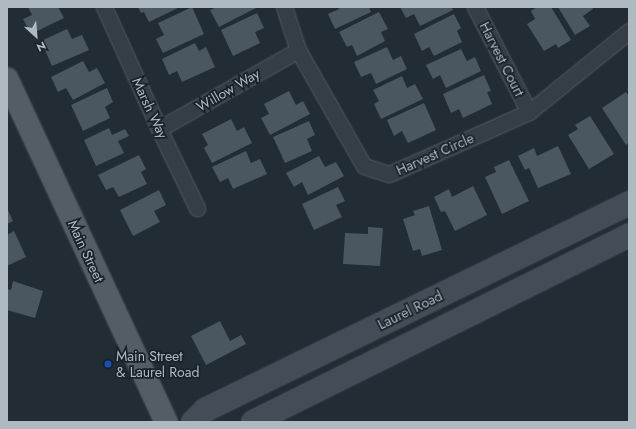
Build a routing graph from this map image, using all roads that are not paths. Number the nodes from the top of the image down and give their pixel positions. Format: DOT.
graph roads {
  1 [pos="104,7"];
  2 [pos="284,7"];
  3 [pos="474,7"];
  4 [pos="629,32"];
  5 [pos="298,50"];
  6 [pos="7,79"];
  7 [pos="529,112"];
  8 [pos="159,129"];
  9 [pos="629,203"];
  10 [pos="198,208"];
  11 [pos="629,235"];
  12 [pos="166,422"];
  13 [pos="193,422"];
  14 [pos="253,422"];
  1 -- 8 [label="street, Marsh Way"];
  2 -- 5 [label="street, Harvest Circle"];
  3 -- 7 [label="street, Harvest Court"];
  4 -- 7 [label="street, Harvest Circle"];
  5 -- 7 [label="street, Harvest Circle"];
  5 -- 8 [label="street, Willow Way"];
  6 -- 12 [label="main road, Main Street"];
  8 -- 10 [label="street, Marsh Way"];
  9 -- 13 [label="main road, Laurel Road"];
  11 -- 14 [label="main road"];
}
